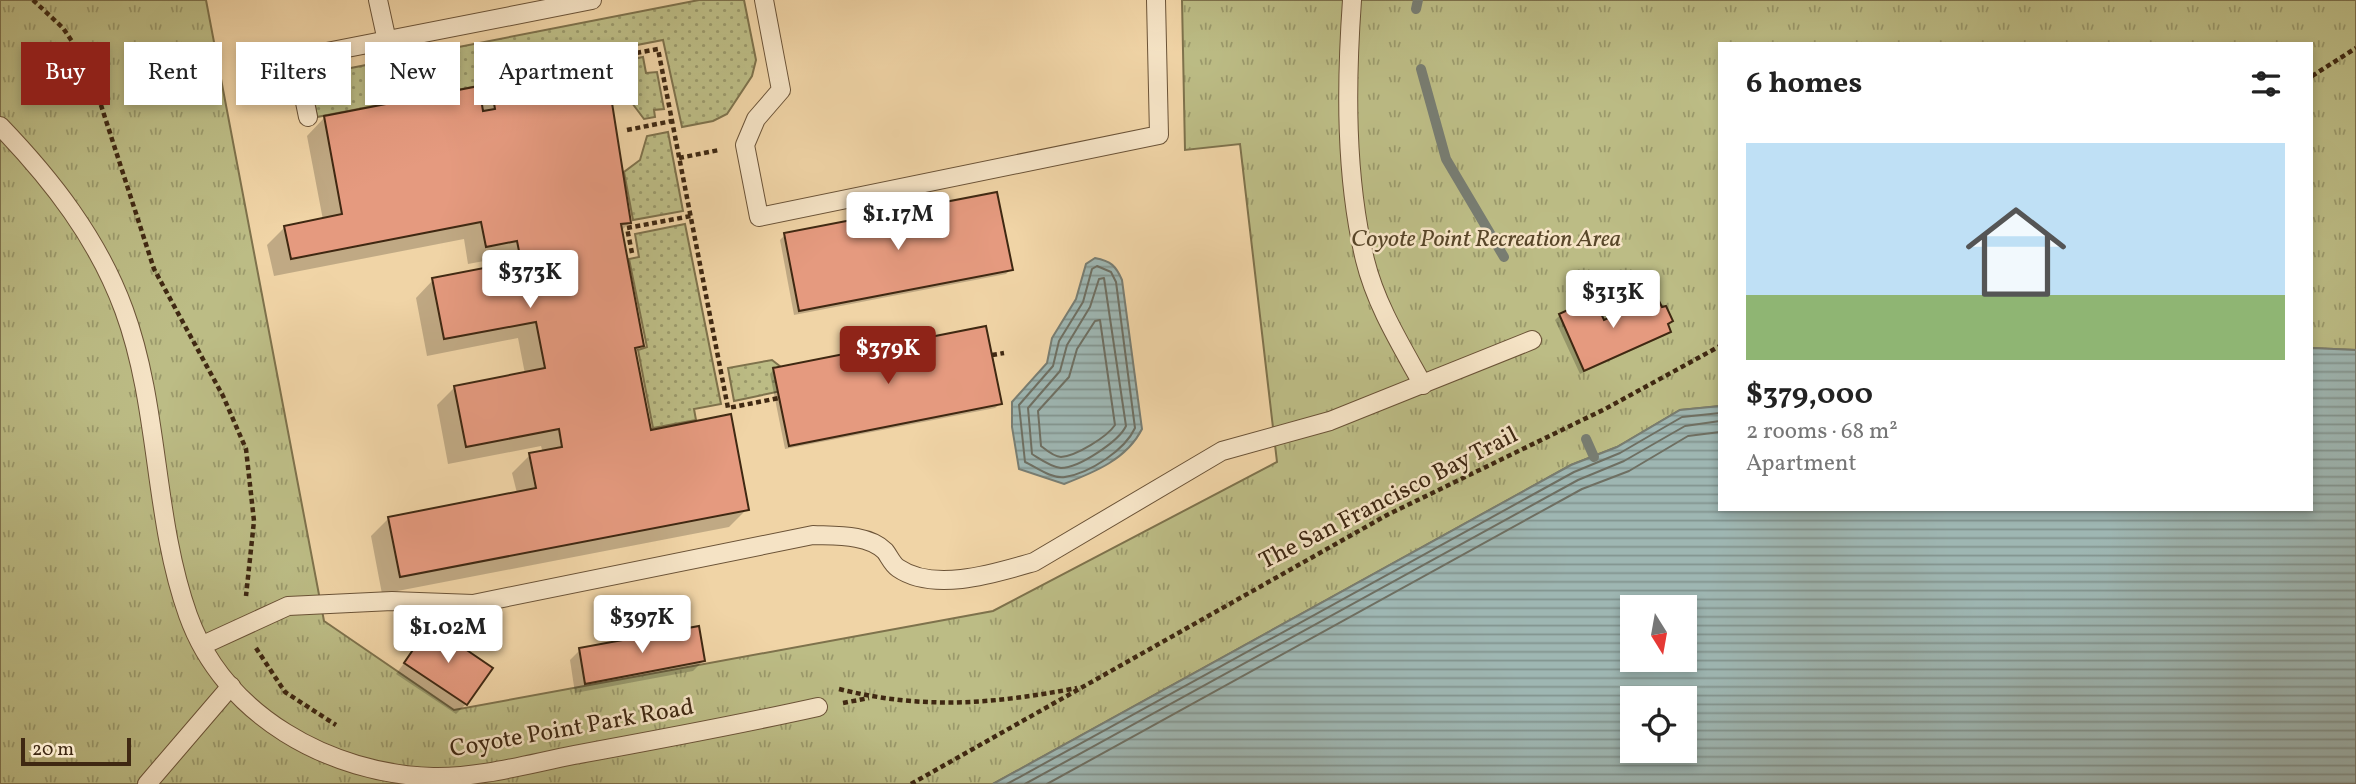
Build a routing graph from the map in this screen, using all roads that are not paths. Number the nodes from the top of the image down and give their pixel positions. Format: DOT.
graph roads {
  1 [pos="378,0"];
  2 [pos="592,0"];
  3 [pos="764,0"];
  4 [pos="1156,0"];
  5 [pos="1352,0"];
  6 [pos="387,41"];
  7 [pos="308,117"];
  8 [pos="0,126"];
  9 [pos="1532,340"];
  10 [pos="1423,385"];
  11 [pos="203,645"];
  12 [pos="231,686"];
  13 [pos="818,707"];
  14 [pos="147,784"];
  1 -- 6 [label="lane"];
  2 -- 6 [label="lane"];
  3 -- 4 [label="lane"];
  5 -- 10 [label="lane"];
  6 -- 7 [label="lane"];
  8 -- 11 [label="lane, Coyote Point Park Road"];
  9 -- 10 [label="lane"];
  10 -- 11 [label="lane"];
  11 -- 12 [label="lane, Coyote Point Park Road"];
  12 -- 13 [label="lane, Coyote Point Park Road"];
  12 -- 14 [label="lane"];
}
